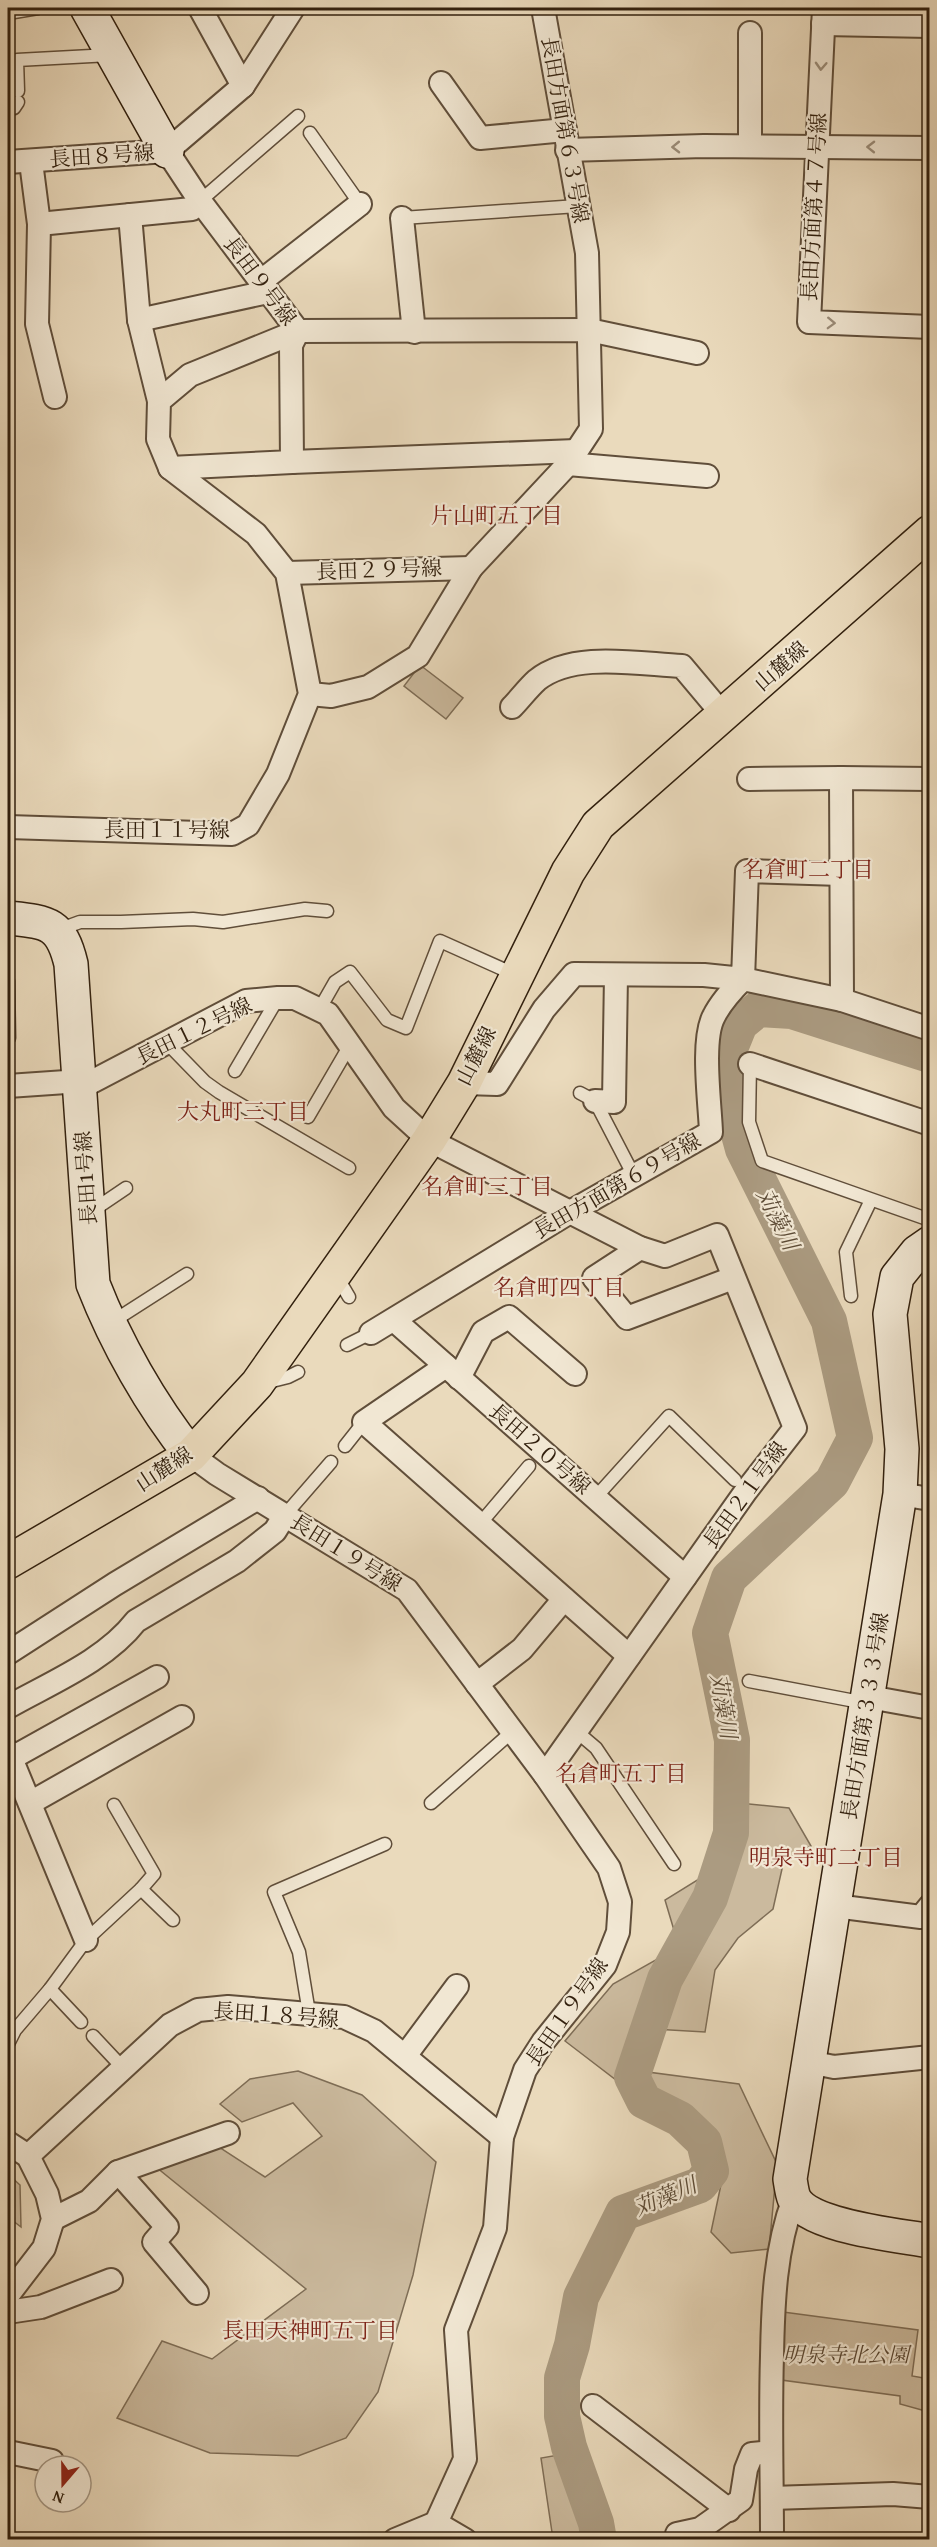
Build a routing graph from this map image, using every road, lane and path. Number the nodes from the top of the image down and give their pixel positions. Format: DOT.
graph roads {
  1 [pos="38,8"];
  2 [pos="87,8"];
  3 [pos="200,8"];
  4 [pos="293,8"];
  5 [pos="543,8"];
  6 [pos="8,13"];
  7 [pos="824,16"];
  8 [pos="907,17"];
  9 [pos="930,26"];
  10 [pos="750,33"];
  11 [pos="114,55"];
  12 [pos="441,83"];
  13 [pos="243,86"];
  14 [pos="14,100"];
  15 [pos="298,116"];
  16 [pos="310,133"];
  17 [pos="566,140"];
  18 [pos="750,146"];
  19 [pos="817,146"];
  20 [pos="930,148"];
  21 [pos="167,151"];
  22 [pos="8,162"];
  23 [pos="32,162"];
  24 [pos="200,201"];
  25 [pos="360,204"];
  26 [pos="578,206"];
  27 [pos="130,215"];
  28 [pos="402,218"];
  29 [pos="39,224"];
  30 [pos="264,287"];
  31 [pos="139,320"];
  32 [pos="930,327"];
  33 [pos="589,330"];
  34 [pos="298,331"];
  35 [pos="414,332"];
  36 [pos="697,353"];
  37 [pos="55,397"];
  38 [pos="159,401"];
  39 [pos="572,458"];
  40 [pos="292,462"];
  41 [pos="170,468"];
  42 [pos="707,476"];
  43 [pos="930,532"];
  44 [pos="471,568"];
  45 [pos="287,573"];
  46 [pos="310,694"];
  47 [pos="512,707"];
  48 [pos="724,716"];
  49 [pos="841,778"];
  50 [pos="749,779"];
  51 [pos="930,779"];
  52 [pos="8,827"];
  53 [pos="841,873"];
  54 [pos="327,911"];
  55 [pos="8,918"];
  56 [pos="56,930"];
  57 [pos="517,975"];
  58 [pos="616,975"];
  59 [pos="743,979"];
  60 [pos="8,981"];
  61 [pos="278,998"];
  62 [pos="842,1000"];
  63 [pos="319,1010"];
  64 [pos="930,1029"];
  65 [pos="9,1038"];
  66 [pos="166,1043"];
  67 [pos="350,1045"];
  68 [pos="750,1064"];
  69 [pos="235,1071"];
  70 [pos="464,1083"];
  71 [pos="8,1086"];
  72 [pos="80,1088"];
  73 [pos="587,1097"];
  74 [pos="308,1117"];
  75 [pos="930,1124"];
  76 [pos="429,1140"];
  77 [pos="349,1168"];
  78 [pos="634,1176"];
  79 [pos="126,1188"];
  80 [pos="871,1200"];
  81 [pos="570,1212"];
  82 [pos="89,1214"];
  83 [pos="930,1220"];
  84 [pos="930,1243"];
  85 [pos="640,1248"];
  86 [pos="187,1274"];
  87 [pos="733,1278"];
  88 [pos="851,1296"];
  89 [pos="394,1320"];
  90 [pos="109,1324"];
  91 [pos="370,1333"];
  92 [pos="347,1345"];
  93 [pos="298,1372"];
  94 [pos="453,1372"];
  95 [pos="575,1374"];
  96 [pos="257,1384"];
  97 [pos="364,1422"];
  98 [pos="345,1446"];
  99 [pos="191,1455"];
  100 [pos="331,1462"];
  101 [pos="529,1466"];
  102 [pos="735,1480"];
  103 [pos="595,1497"];
  104 [pos="915,1497"];
  105 [pos="258,1498"];
  106 [pos="285,1515"];
  107 [pos="479,1525"];
  108 [pos="8,1562"];
  109 [pos="685,1577"];
  110 [pos="564,1599"];
  111 [pos="8,1653"];
  112 [pos="629,1656"];
  113 [pos="157,1677"];
  114 [pos="749,1681"];
  115 [pos="477,1684"];
  116 [pos="869,1697"];
  117 [pos="8,1707"];
  118 [pos="930,1708"];
  119 [pos="182,1717"];
  120 [pos="513,1731"];
  121 [pos="576,1731"];
  122 [pos="9,1755"];
  123 [pos="545,1775"];
  124 [pos="30,1803"];
  125 [pos="431,1803"];
  126 [pos="114,1805"];
  127 [pos="385,1844"];
  128 [pos="674,1864"];
  129 [pos="141,1889"];
  130 [pos="835,1906"];
  131 [pos="925,1911"];
  132 [pos="173,1920"];
  133 [pos="86,1940"];
  134 [pos="457,1986"];
  135 [pos="50,1989"];
  136 [pos="309,2013"];
  137 [pos="81,2022"];
  138 [pos="93,2036"];
  139 [pos="8,2044"];
  140 [pos="928,2052"];
  141 [pos="405,2056"];
  142 [pos="809,2061"];
  143 [pos="123,2068"];
  144 [pos="228,2133"];
  145 [pos="502,2137"];
  146 [pos="8,2143"];
  147 [pos="28,2156"];
  148 [pos="118,2172"];
  149 [pos="794,2198"];
  150 [pos="52,2220"];
  151 [pos="930,2241"];
  152 [pos="111,2280"];
  153 [pos="197,2294"];
  154 [pos="8,2295"];
  155 [pos="8,2312"];
  156 [pos="593,2406"];
  157 [pos="8,2452"];
  158 [pos="771,2452"];
  159 [pos="33,2457"];
  160 [pos="930,2497"];
  161 [pos="772,2498"];
  162 [pos="729,2510"];
  163 [pos="436,2523"];
  164 [pos="677,2534"];
  165 [pos="395,2540"];
  166 [pos="465,2540"];
  167 [pos="772,2540"];
  1 -- 6 [label="lane"];
  2 -- 11 [label="street, 長田９号線"];
  3 -- 13 [label="street"];
  4 -- 13 [label="street, 長田８号線"];
  5 -- 17 [label="street, 長田方面第６３号線"];
  7 -- 8 [label="street"];
  7 -- 19 [label="street, 長田方面第４７号線, one-way"];
  8 -- 9 [label="street"];
  10 -- 18 [label="street"];
  11 -- 14 [label="lane"];
  11 -- 21 [label="street, 長田９号線"];
  12 -- 17 [label="street"];
  13 -- 21 [label="street, 長田８号線"];
  15 -- 24 [label="lane"];
  16 -- 25 [label="lane"];
  18 -- 17 [label="street, one-way"];
  17 -- 26 [label="street, 長田方面第６３号線"];
  18 -- 19 [label="street"];
  20 -- 19 [label="street, one-way"];
  19 -- 32 [label="street, 長田方面第４７号線, one-way"];
  21 -- 23 [label="street, 長田８号線"];
  21 -- 24 [label="street, 長田９号線"];
  22 -- 23 [label="street, 長田８号線"];
  23 -- 29 [label="street"];
  24 -- 27 [label="street"];
  24 -- 30 [label="street, 長田９号線"];
  25 -- 30 [label="street"];
  26 -- 28 [label="lane"];
  26 -- 33 [label="street, 長田方面第６３号線"];
  27 -- 29 [label="street"];
  27 -- 31 [label="street"];
  28 -- 35 [label="street"];
  29 -- 37 [label="street"];
  30 -- 31 [label="street"];
  30 -- 34 [label="street, 長田９号線"];
  31 -- 38 [label="street"];
  33 -- 35 [label="street, 長田９号線"];
  33 -- 36 [label="street, 長田９号線"];
  33 -- 39 [label="street"];
  34 -- 35 [label="street, 長田９号線"];
  34 -- 38 [label="street"];
  34 -- 40 [label="street"];
  38 -- 41 [label="street"];
  39 -- 40 [label="street"];
  39 -- 42 [label="street"];
  39 -- 44 [label="street"];
  40 -- 41 [label="street"];
  41 -- 45 [label="street"];
  43 -- 48 [label="main road, 山麓線"];
  44 -- 45 [label="street, 長田２９号線"];
  44 -- 46 [label="street"];
  45 -- 46 [label="street"];
  46 -- 52 [label="street, 長田１１号線"];
  47 -- 48 [label="street"];
  48 -- 57 [label="main road, 山麓線"];
  49 -- 50 [label="street"];
  49 -- 51 [label="street"];
  49 -- 53 [label="street"];
  53 -- 59 [label="street"];
  53 -- 62 [label="street"];
  54 -- 56 [label="lane"];
  55 -- 56 [label="street"];
  56 -- 72 [label="street, 長田1号線"];
  57 -- 63 [label="lane"];
  57 -- 70 [label="main road, 山麓線"];
  58 -- 59 [label="street"];
  58 -- 70 [label="street"];
  58 -- 73 [label="street"];
  59 -- 62 [label="street"];
  59 -- 78 [label="street, 長田方面第６９号線"];
  60 -- 65 [label="lane"];
  61 -- 63 [label="street, 長田１２号線"];
  61 -- 66 [label="street, 長田１２号線"];
  61 -- 69 [label="lane"];
  62 -- 64 [label="street"];
  63 -- 67 [label="street, 長田１２号線"];
  66 -- 72 [label="street, 長田１２号線"];
  66 -- 77 [label="lane"];
  67 -- 74 [label="lane"];
  67 -- 76 [label="street, 長田１２号線"];
  68 -- 75 [label="street"];
  68 -- 80 [label="lane"];
  70 -- 76 [label="main road, 山麓線"];
  71 -- 72 [label="street"];
  72 -- 82 [label="street, 長田1号線"];
  73 -- 78 [label="lane"];
  76 -- 81 [label="street, 長田１２号線"];
  76 -- 96 [label="main road, 山麓線"];
  78 -- 81 [label="street, 長田方面第６９号線"];
  79 -- 82 [label="lane"];
  80 -- 83 [label="lane"];
  80 -- 88 [label="lane"];
  81 -- 85 [label="street, 長田２１号線"];
  81 -- 89 [label="street, 長田方面第６９号線"];
  82 -- 90 [label="street, 長田1号線"];
  84 -- 104 [label="street, 長田方面第３３３号線"];
  85 -- 87 [label="street, 長田２１号線"];
  85 -- 87 [label="street"];
  86 -- 90 [label="lane"];
  87 -- 109 [label="street, 長田２１号線"];
  89 -- 91 [label="street, 長田方面第６９号線"];
  89 -- 94 [label="street, 長田２０号線"];
  90 -- 99 [label="street, 長田1号線"];
  91 -- 92 [label="lane"];
  93 -- 96 [label="lane"];
  94 -- 95 [label="street"];
  94 -- 97 [label="street"];
  94 -- 103 [label="street, 長田２０号線"];
  96 -- 99 [label="main road, 山麓線"];
  97 -- 98 [label="lane"];
  97 -- 107 [label="street"];
  99 -- 105 [label="street, 長田１９号線"];
  99 -- 108 [label="main road, 山麓線"];
  100 -- 106 [label="lane"];
  101 -- 107 [label="lane"];
  102 -- 103 [label="lane"];
  103 -- 109 [label="street, 長田２０号線"];
  104 -- 116 [label="street, 長田方面第３３３号線"];
  105 -- 106 [label="street, 長田１９号線"];
  105 -- 111 [label="street"];
  106 -- 115 [label="street, 長田１９号線"];
  106 -- 117 [label="street"];
  107 -- 110 [label="street"];
  109 -- 112 [label="street, 長田２１号線"];
  110 -- 112 [label="street"];
  110 -- 115 [label="street"];
  112 -- 121 [label="street, 長田２１号線"];
  113 -- 122 [label="street"];
  114 -- 116 [label="lane"];
  115 -- 120 [label="street, 長田１９号線"];
  116 -- 118 [label="street"];
  116 -- 130 [label="street, 長田方面第３３３号線"];
  119 -- 124 [label="street"];
  120 -- 123 [label="street, 長田１９号線"];
  120 -- 125 [label="lane"];
  121 -- 123 [label="street, 長田２１号線"];
  121 -- 128 [label="lane"];
  122 -- 124 [label="street"];
  123 -- 145 [label="street, 長田１９号線"];
  124 -- 133 [label="street"];
  126 -- 129 [label="lane"];
  127 -- 136 [label="lane"];
  129 -- 132 [label="lane"];
  129 -- 133 [label="lane"];
  130 -- 131 [label="street"];
  130 -- 142 [label="street, 長田方面第３３３号線"];
  133 -- 135 [label="lane"];
  134 -- 141 [label="street"];
  135 -- 137 [label="lane"];
  135 -- 139 [label="lane"];
  136 -- 141 [label="street, 長田１８号線"];
  136 -- 143 [label="street, 長田１８号線"];
  138 -- 143 [label="lane"];
  140 -- 142 [label="street"];
  141 -- 145 [label="street, 長田１８号線"];
  142 -- 149 [label="street, 長田方面第３３３号線"];
  143 -- 147 [label="street, 長田１８号線"];
  144 -- 148 [label="street"];
  145 -- 163 [label="street, 長田１９号線"];
  146 -- 147 [label="street"];
  147 -- 150 [label="street"];
  148 -- 150 [label="street"];
  148 -- 153 [label="street"];
  149 -- 151 [label="street"];
  149 -- 158 [label="street"];
  150 -- 154 [label="street"];
  152 -- 155 [label="street"];
  156 -- 162 [label="street"];
  157 -- 159 [label="street"];
  158 -- 161 [label="street"];
  158 -- 162 [label="street"];
  160 -- 161 [label="street"];
  161 -- 167 [label="street"];
  162 -- 164 [label="street"];
  163 -- 165 [label="street"];
  163 -- 166 [label="street"];
}
